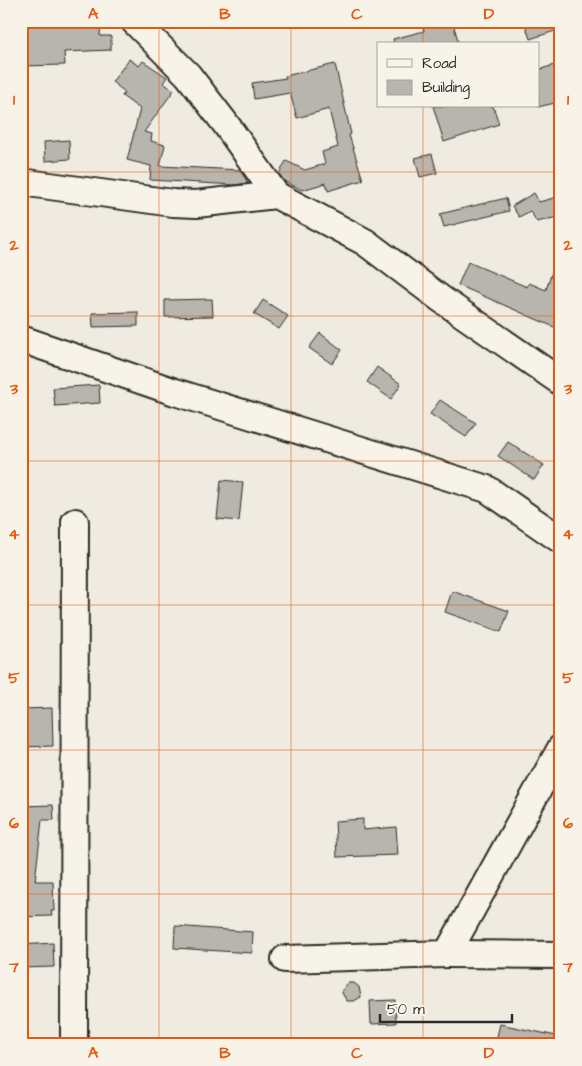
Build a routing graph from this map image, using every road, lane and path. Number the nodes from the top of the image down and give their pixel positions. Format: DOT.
graph roads {
  1 [pos="134,21"];
  2 [pos="21,182"];
  3 [pos="276,195"];
  4 [pos="21,339"];
  5 [pos="561,382"];
  6 [pos="75,522"];
  7 [pos="561,540"];
  8 [pos="561,748"];
  9 [pos="447,954"];
  10 [pos="561,955"];
  11 [pos="285,959"];
  12 [pos="74,1045"];
  1 -- 3 [label="street"];
  2 -- 3 [label="street"];
  3 -- 5 [label="street"];
  4 -- 7 [label="street"];
  6 -- 12 [label="street"];
  8 -- 9 [label="street"];
  9 -- 10 [label="street"];
  9 -- 11 [label="street"];
}
